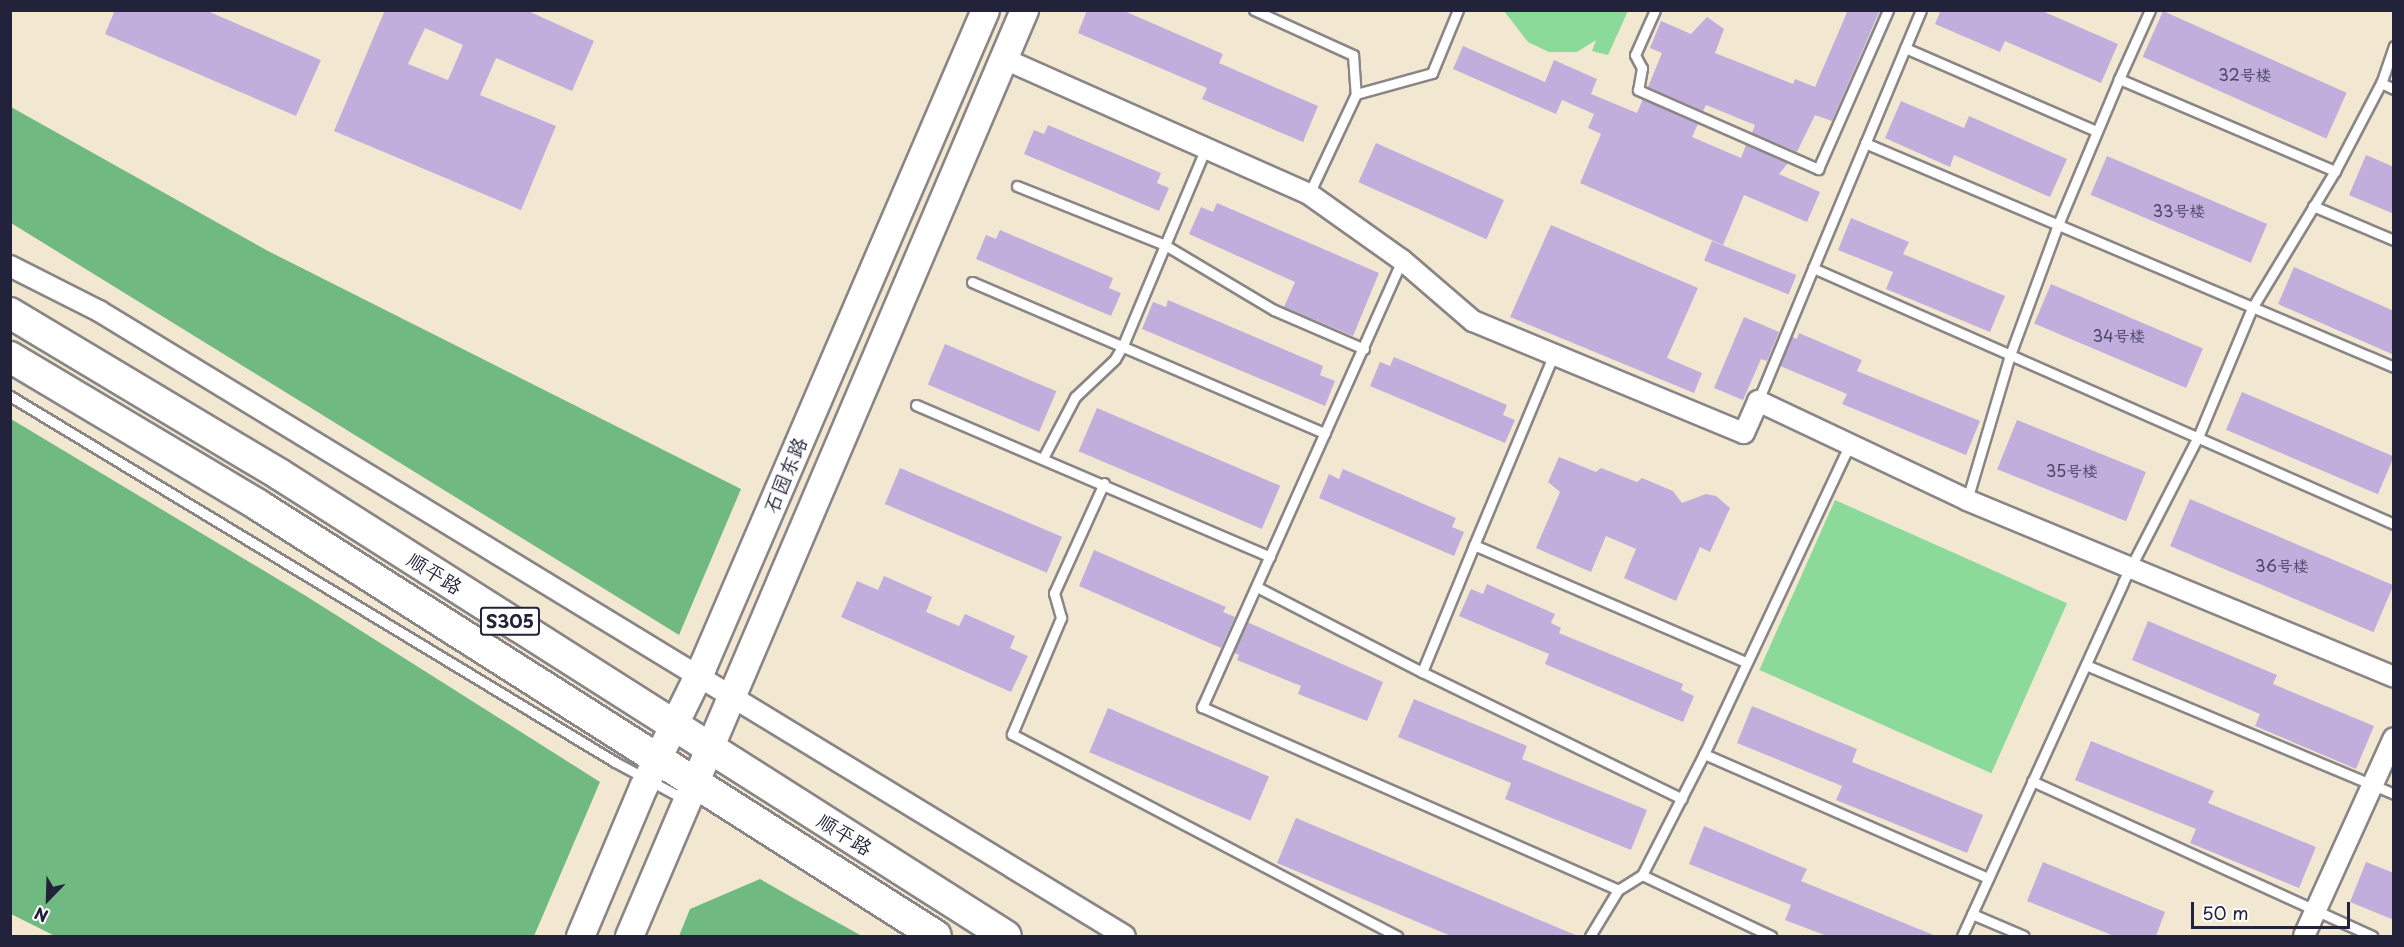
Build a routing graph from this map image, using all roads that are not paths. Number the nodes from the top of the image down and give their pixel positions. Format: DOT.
graph roads {
  1 [pos="985,10"];
  2 [pos="1024,10"];
  3 [pos="1458,10"];
  4 [pos="1655,10"];
  5 [pos="1888,10"];
  6 [pos="1921,10"];
  7 [pos="2150,10"];
  8 [pos="1258,11"];
  9 [pos="2394,46"];
  10 [pos="1905,48"];
  11 [pos="1002,58"];
  12 [pos="2119,79"];
  13 [pos="2381,83"];
  14 [pos="2394,89"];
  15 [pos="1356,94"];
  16 [pos="2096,131"];
  17 [pos="1865,142"];
  18 [pos="1206,148"];
  19 [pos="2335,171"];
  20 [pos="1017,186"];
  21 [pos="1309,194"];
  22 [pos="2313,206"];
  23 [pos="2059,222"];
  24 [pos="2394,240"];
  25 [pos="1165,245"];
  26 [pos="1402,260"];
  27 [pos="10,266"];
  28 [pos="1813,268"];
  29 [pos="972,282"];
  30 [pos="2252,308"];
  31 [pos="10,313"];
  32 [pos="1123,345"];
  33 [pos="1364,349"];
  34 [pos="1554,354"];
  35 [pos="2010,355"];
  36 [pos="10,357"];
  37 [pos="2394,366"];
  38 [pos="10,396"];
  39 [pos="1758,401"];
  40 [pos="916,405"];
  41 [pos="1325,434"];
  42 [pos="2198,437"];
  43 [pos="1849,446"];
  44 [pos="1043,459"];
  45 [pos="1104,483"];
  46 [pos="1967,500"];
  47 [pos="2394,524"];
  48 [pos="1474,545"];
  49 [pos="1270,557"];
  50 [pos="2130,569"];
  51 [pos="1257,587"];
  52 [pos="1746,662"];
  53 [pos="2086,665"];
  54 [pos="1422,672"];
  55 [pos="698,676"];
  56 [pos="2394,677"];
  57 [pos="734,698"];
  58 [pos="676,726"];
  59 [pos="2394,738"];
  60 [pos="712,749"];
  61 [pos="1704,754"];
  62 [pos="653,769"];
  63 [pos="2032,781"];
  64 [pos="2373,785"];
  65 [pos="693,793"];
  66 [pos="2394,794"];
  67 [pos="1682,799"];
  68 [pos="1642,875"];
  69 [pos="1988,878"];
  70 [pos="1618,890"];
  71 [pos="2315,912"];
  72 [pos="1972,914"];
  73 [pos="580,936"];
  74 [pos="629,936"];
  75 [pos="936,936"];
  76 [pos="1006,936"];
  77 [pos="1125,936"];
  78 [pos="1396,936"];
  79 [pos="1590,936"];
  80 [pos="1771,936"];
  81 [pos="1962,936"];
  82 [pos="2024,936"];
  83 [pos="2304,936"];
  84 [pos="2372,936"];
  1 -- 55 [label="main road, 石园东路"];
  2 -- 11 [label="main road, 石园东路"];
  3 -- 15 [label="lane"];
  4 -- 5 [label="lane"];
  6 -- 10 [label="lane"];
  7 -- 12 [label="lane"];
  8 -- 15 [label="lane"];
  9 -- 13 [label="lane"];
  10 -- 16 [label="lane"];
  10 -- 17 [label="lane"];
  11 -- 18 [label="street"];
  11 -- 57 [label="main road, 石园东路"];
  12 -- 16 [label="lane"];
  12 -- 19 [label="lane"];
  13 -- 14 [label="lane"];
  13 -- 19 [label="lane"];
  15 -- 21 [label="lane"];
  16 -- 23 [label="lane"];
  17 -- 23 [label="lane"];
  17 -- 28 [label="lane"];
  18 -- 21 [label="street"];
  18 -- 25 [label="lane"];
  19 -- 22 [label="lane"];
  20 -- 25 [label="lane"];
  21 -- 26 [label="street"];
  22 -- 24 [label="lane"];
  22 -- 30 [label="lane"];
  23 -- 30 [label="lane"];
  23 -- 35 [label="lane"];
  25 -- 32 [label="lane"];
  25 -- 33 [label="lane"];
  26 -- 33 [label="lane"];
  26 -- 34 [label="street"];
  27 -- 55 [label="street"];
  28 -- 35 [label="lane"];
  28 -- 39 [label="lane"];
  29 -- 32 [label="lane"];
  30 -- 37 [label="lane"];
  30 -- 42 [label="lane"];
  31 -- 58 [label="main road, 顺平路 / S305"];
  32 -- 41 [label="lane"];
  32 -- 44 [label="lane"];
  33 -- 41 [label="lane"];
  34 -- 39 [label="street"];
  34 -- 48 [label="lane"];
  35 -- 42 [label="lane"];
  35 -- 46 [label="lane"];
  36 -- 62 [label="main road, 顺平路 / S305"];
  38 -- 62 [label="lane"];
  39 -- 43 [label="street"];
  40 -- 44 [label="lane"];
  41 -- 49 [label="lane"];
  42 -- 47 [label="lane"];
  42 -- 50 [label="lane"];
  43 -- 46 [label="street"];
  43 -- 52 [label="lane"];
  44 -- 45 [label="lane"];
  45 -- 49 [label="lane"];
  45 -- 78 [label="lane"];
  46 -- 50 [label="street"];
  48 -- 52 [label="lane"];
  48 -- 54 [label="lane"];
  49 -- 51 [label="lane"];
  50 -- 53 [label="lane"];
  50 -- 56 [label="street"];
  51 -- 54 [label="lane"];
  51 -- 70 [label="lane"];
  52 -- 61 [label="lane"];
  53 -- 63 [label="lane"];
  53 -- 64 [label="lane"];
  54 -- 67 [label="lane"];
  55 -- 57 [label="street"];
  55 -- 58 [label="main road, 石园东路"];
  57 -- 60 [label="main road, 石园东路"];
  57 -- 77 [label="street"];
  58 -- 60 [label="main road, 顺平路 / S305"];
  58 -- 62 [label="main road, 石园东路"];
  59 -- 64 [label="street"];
  60 -- 65 [label="main road, 石园东路"];
  60 -- 76 [label="main road, 顺平路 / S305"];
  61 -- 67 [label="lane"];
  61 -- 69 [label="lane"];
  62 -- 65 [label="main road, 顺平路 / S305"];
  62 -- 73 [label="main road, 石园东路"];
  63 -- 69 [label="lane"];
  63 -- 71 [label="lane"];
  64 -- 66 [label="lane"];
  64 -- 71 [label="street"];
  65 -- 74 [label="main road, 石园东路"];
  65 -- 75 [label="main road, 顺平路 / S305"];
  67 -- 68 [label="lane"];
  68 -- 70 [label="lane"];
  68 -- 80 [label="lane"];
  69 -- 72 [label="lane"];
  70 -- 79 [label="lane"];
  71 -- 83 [label="street"];
  71 -- 84 [label="lane"];
  72 -- 81 [label="lane"];
  72 -- 82 [label="lane"];
}
